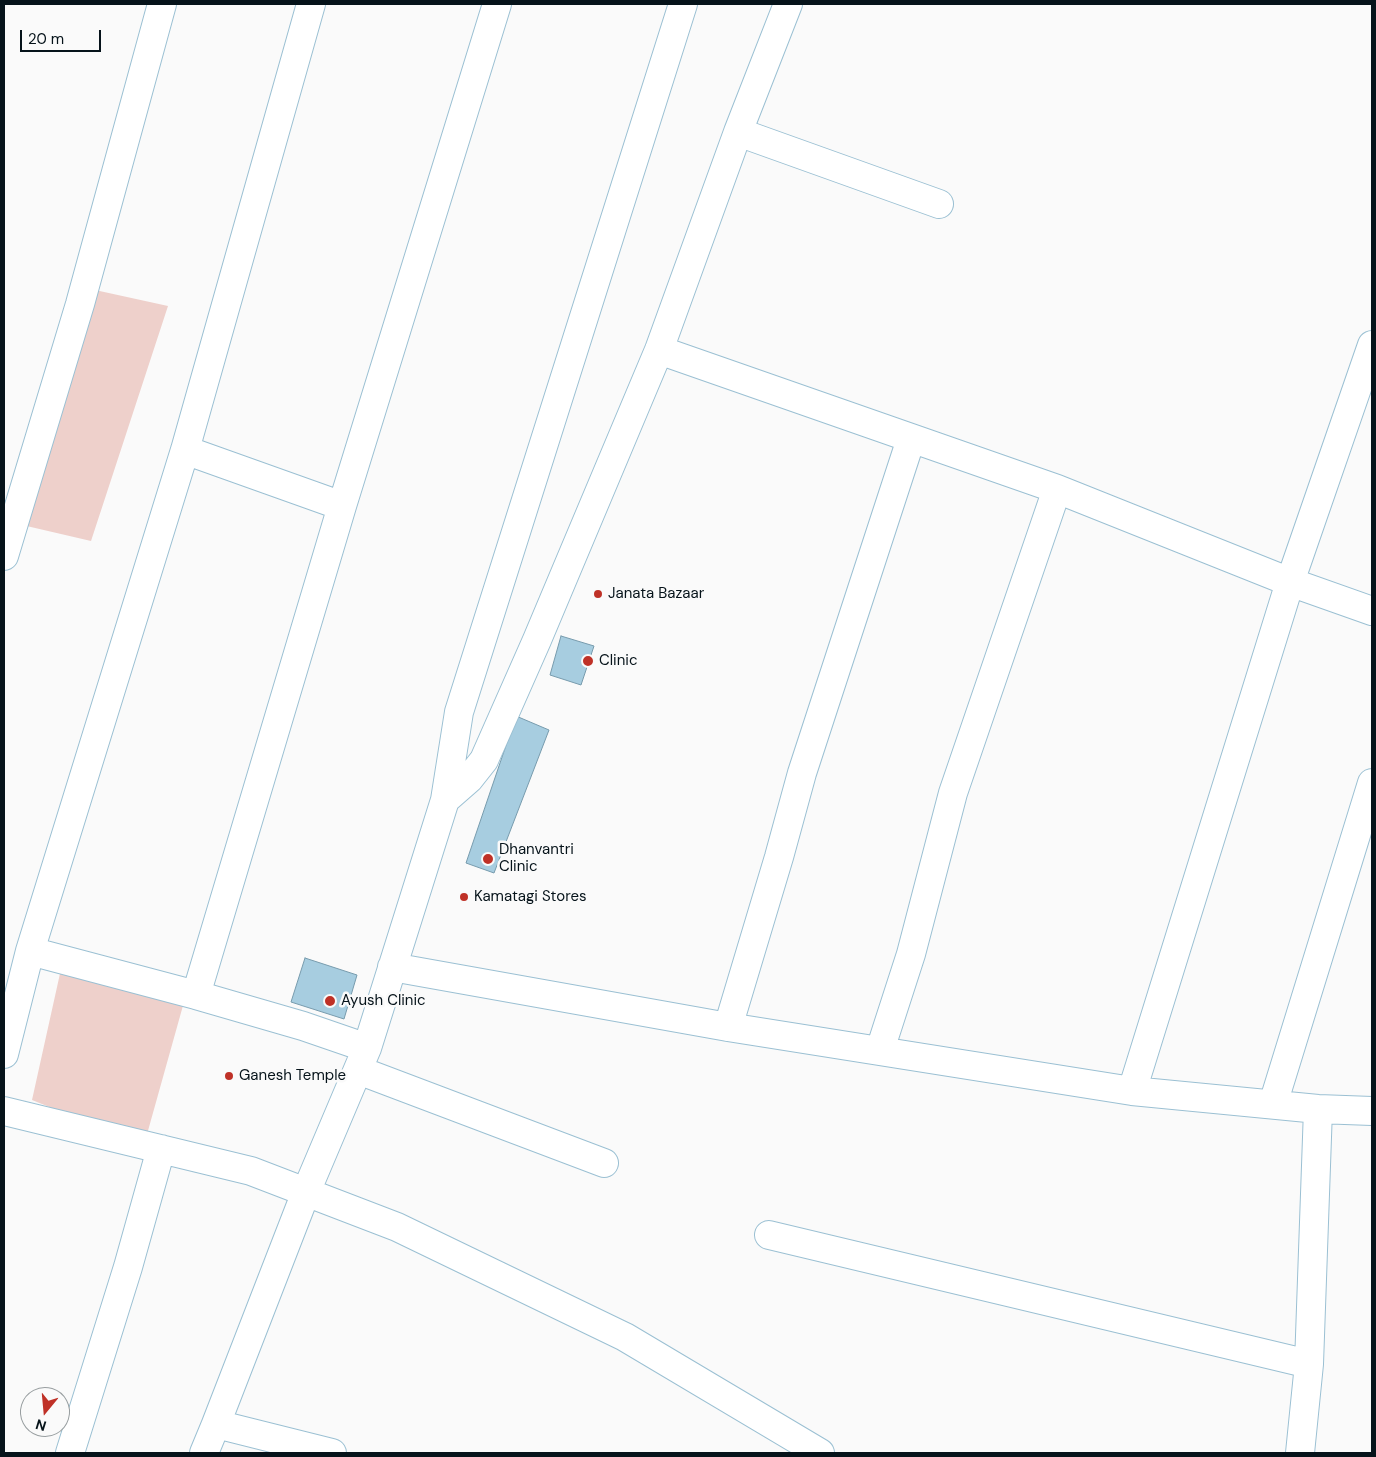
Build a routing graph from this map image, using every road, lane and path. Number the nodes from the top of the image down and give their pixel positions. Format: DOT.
graph roads {
  1 [pos="162,4"];
  2 [pos="311,4"];
  3 [pos="497,4"];
  4 [pos="684,4"];
  5 [pos="788,4"];
  6 [pos="738,132"];
  7 [pos="939,204"];
  8 [pos="1372,345"];
  9 [pos="659,350"];
  10 [pos="911,439"];
  11 [pos="185,450"];
  12 [pos="1057,489"];
  13 [pos="342,506"];
  14 [pos="4,556"];
  15 [pos="1290,582"];
  16 [pos="1372,611"];
  17 [pos="1372,783"];
  18 [pos="445,800"];
  19 [pos="30,951"];
  20 [pos="392,967"];
  21 [pos="196,995"];
  22 [pos="728,1027"];
  23 [pos="880,1050"];
  24 [pos="4,1054"];
  25 [pos="362,1059"];
  26 [pos="1132,1091"];
  27 [pos="1273,1104"];
  28 [pos="1318,1109"];
  29 [pos="4,1111"];
  30 [pos="1372,1111"];
  31 [pos="161,1149"];
  32 [pos="604,1163"];
  33 [pos="306,1192"];
  34 [pos="769,1235"];
  35 [pos="1309,1364"];
  36 [pos="216,1424"];
  37 [pos="70,1453"];
  38 [pos="204,1453"];
  39 [pos="332,1453"];
  40 [pos="820,1453"];
  41 [pos="1300,1453"];
  1 -- 14 [label="street"];
  2 -- 11 [label="street"];
  3 -- 13 [label="street"];
  4 -- 18 [label="street"];
  5 -- 6 [label="street"];
  6 -- 7 [label="street"];
  6 -- 9 [label="street"];
  8 -- 15 [label="street"];
  9 -- 10 [label="street"];
  9 -- 18 [label="street"];
  10 -- 12 [label="street"];
  10 -- 22 [label="street"];
  11 -- 13 [label="street"];
  11 -- 19 [label="street"];
  12 -- 15 [label="street"];
  12 -- 23 [label="street"];
  13 -- 21 [label="street"];
  15 -- 16 [label="street"];
  15 -- 26 [label="street"];
  17 -- 27 [label="street"];
  18 -- 20 [label="street"];
  19 -- 21 [label="street"];
  19 -- 24 [label="street"];
  20 -- 22 [label="street"];
  20 -- 25 [label="street"];
  21 -- 25 [label="street"];
  22 -- 23 [label="street"];
  23 -- 26 [label="street"];
  25 -- 32 [label="street"];
  25 -- 33 [label="street"];
  26 -- 27 [label="street"];
  27 -- 28 [label="street"];
  28 -- 30 [label="street"];
  28 -- 35 [label="street"];
  29 -- 31 [label="street"];
  31 -- 33 [label="street"];
  31 -- 37 [label="street"];
  33 -- 36 [label="street"];
  33 -- 40 [label="street"];
  34 -- 35 [label="street"];
  35 -- 41 [label="street"];
  36 -- 38 [label="street"];
  36 -- 39 [label="street"];
}
